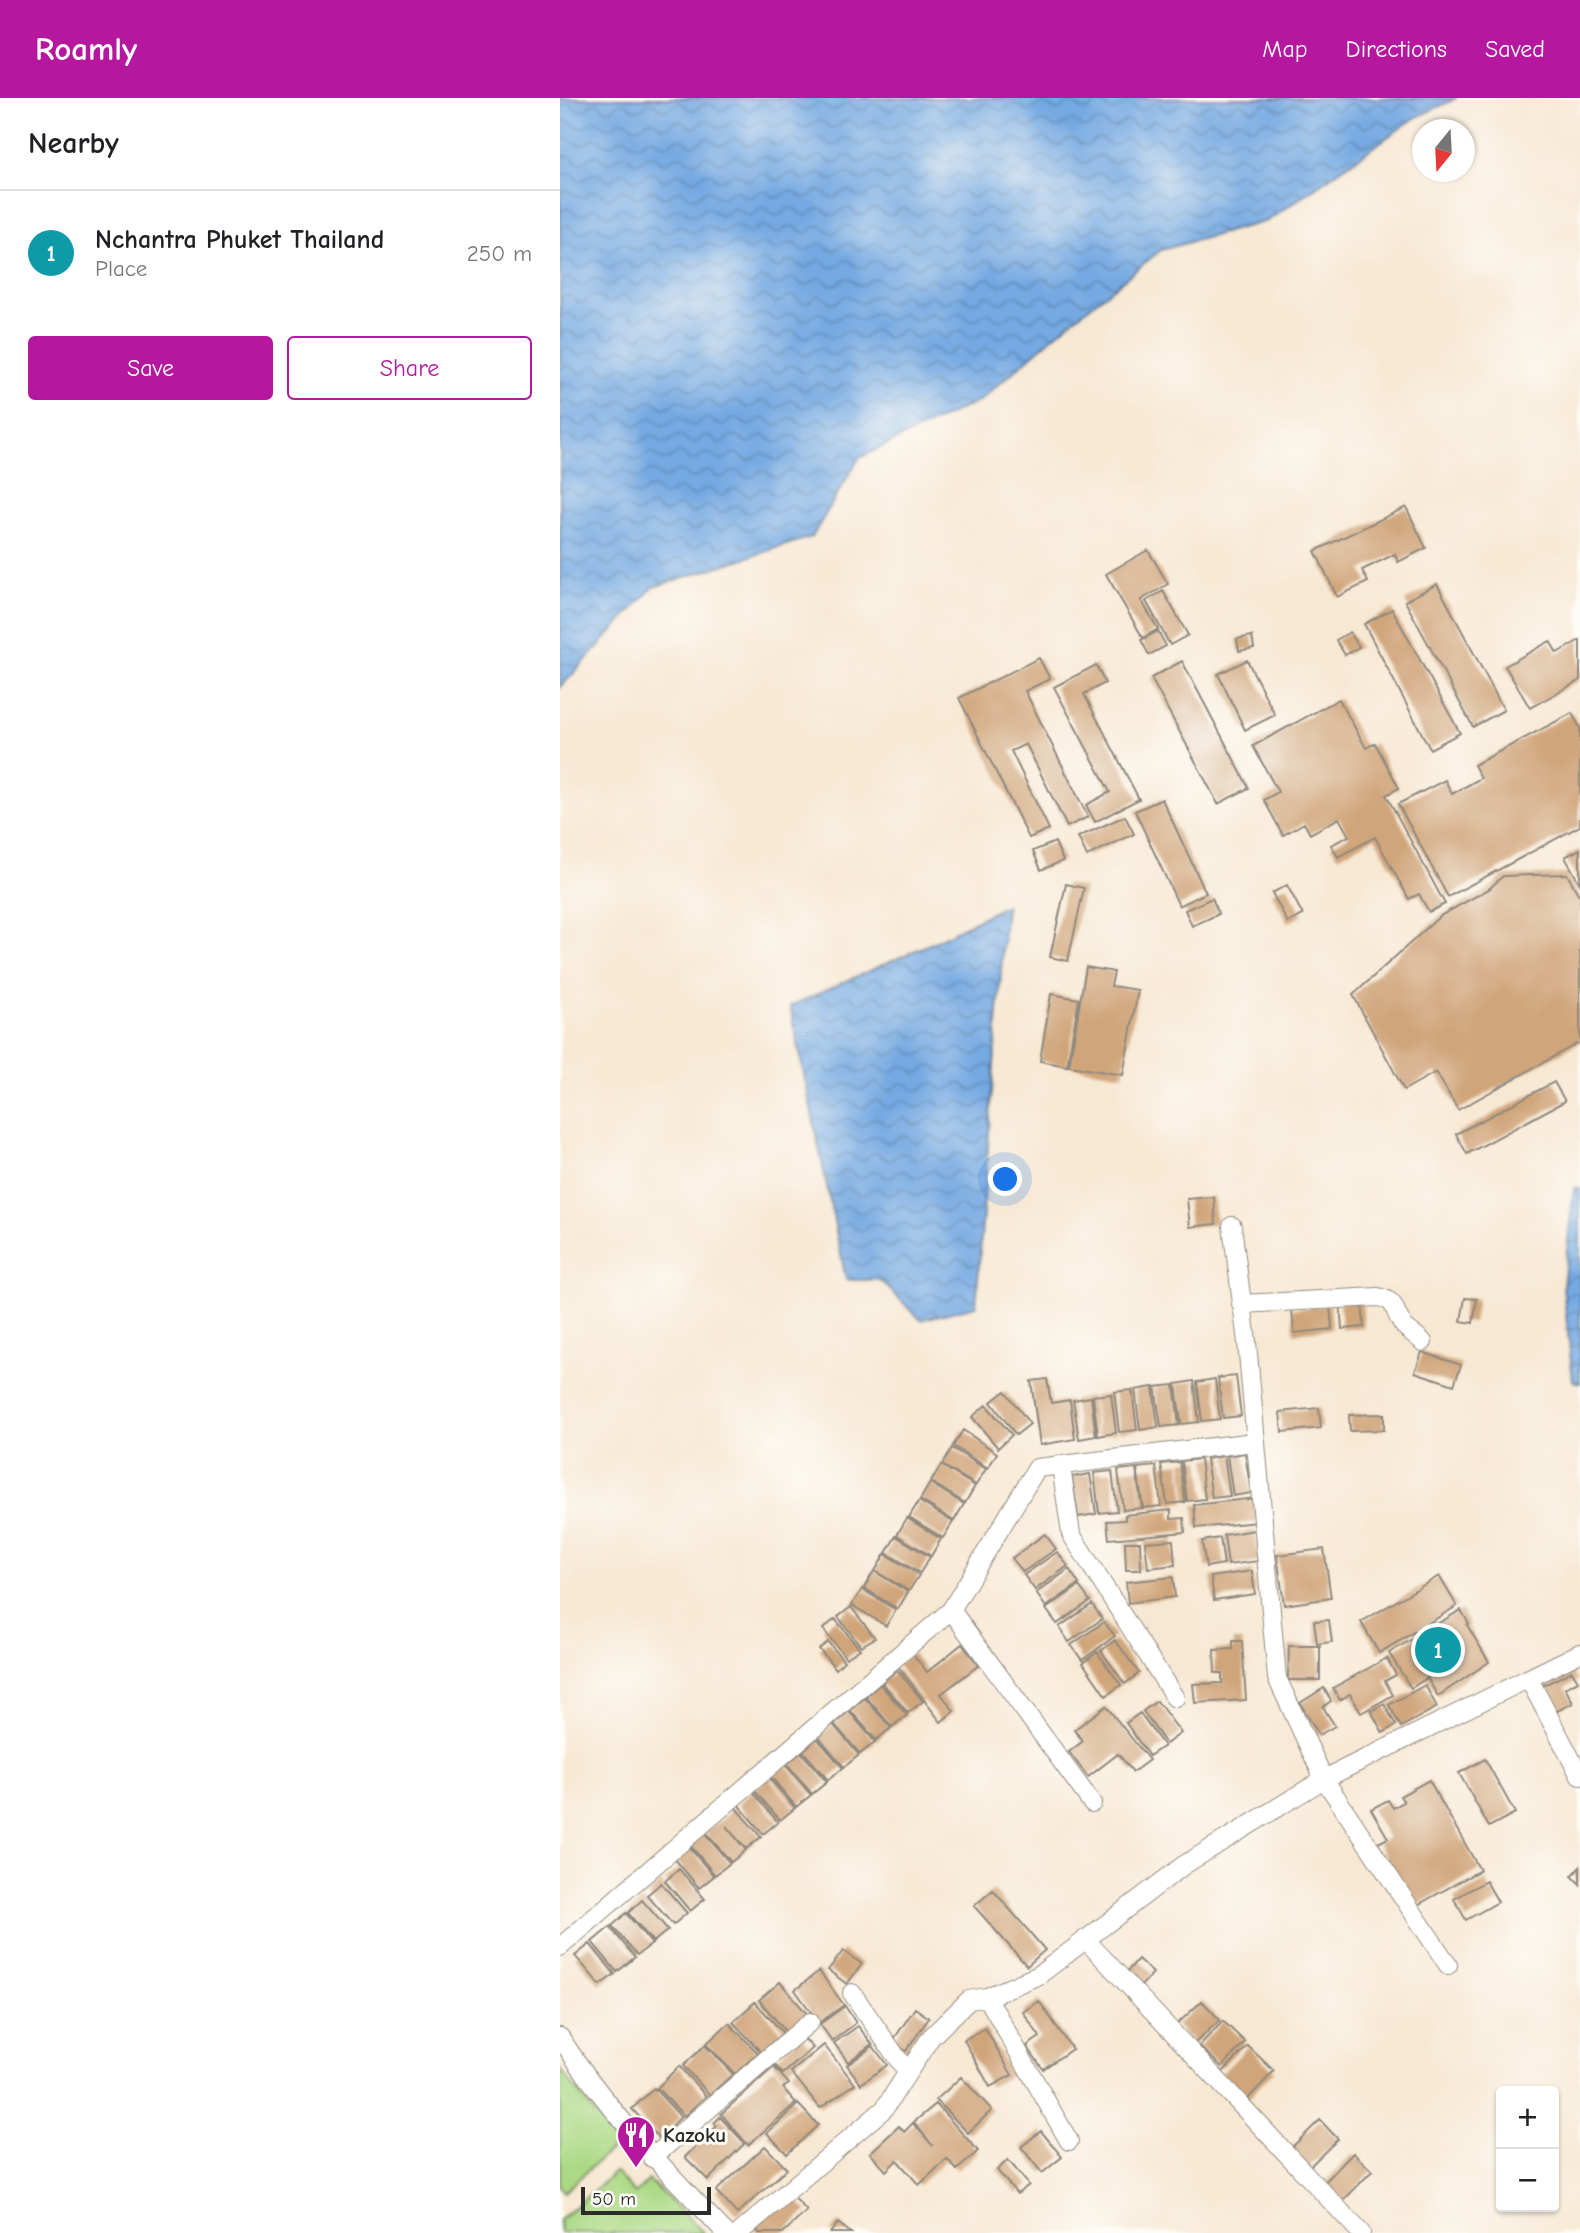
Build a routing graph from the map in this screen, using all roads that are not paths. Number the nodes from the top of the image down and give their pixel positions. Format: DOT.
graph roads {
  1 [pos="1232,1226"];
  2 [pos="1241,1304"];
  3 [pos="1423,1342"];
  4 [pos="1246,1443"];
  5 [pos="1061,1466"];
  6 [pos="951,1610"];
  7 [pos="1580,1653"];
  8 [pos="1529,1679"];
  9 [pos="1175,1698"];
  10 [pos="1580,1776"];
  11 [pos="1324,1779"];
  12 [pos="1092,1803"];
  13 [pos="1086,1939"];
  14 [pos="560,1947"];
  15 [pos="1448,1965"];
  16 [pos="852,1993"];
  17 [pos="987,1997"];
  18 [pos="810,2022"];
  19 [pos="560,2037"];
  20 [pos="907,2072"];
  21 [pos="1069,2141"];
  22 [pos="652,2158"];
  23 [pos="726,2233"];
  24 [pos="739,2233"];
  25 [pos="1361,2233"];
  1 -- 2 [label="street"];
  2 -- 3 [label="street"];
  2 -- 11 [label="street"];
  4 -- 5 [label="street"];
  5 -- 6 [label="street"];
  5 -- 9 [label="street"];
  6 -- 12 [label="street"];
  6 -- 14 [label="street"];
  7 -- 8 [label="street"];
  8 -- 10 [label="street"];
  8 -- 11 [label="street"];
  11 -- 13 [label="street"];
  11 -- 15 [label="street"];
  13 -- 17 [label="street"];
  13 -- 25 [label="street"];
  16 -- 20 [label="street"];
  17 -- 20 [label="street"];
  17 -- 21 [label="street"];
  18 -- 22 [label="street"];
  19 -- 22 [label="street"];
  20 -- 24 [label="street"];
  22 -- 23 [label="street"];
}
